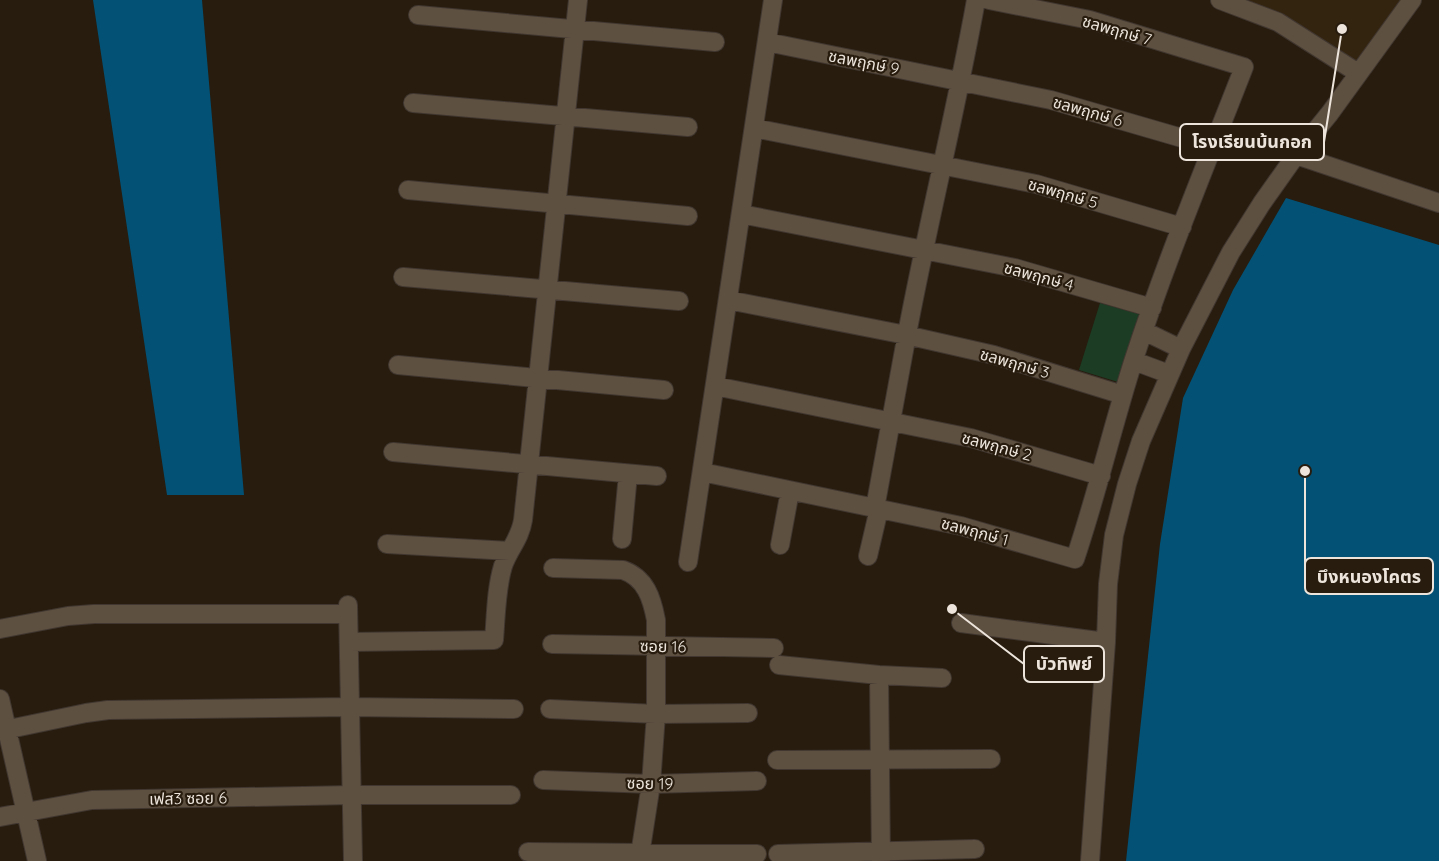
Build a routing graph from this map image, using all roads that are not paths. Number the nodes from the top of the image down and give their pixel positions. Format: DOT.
graph roads {
  1 [pos="578,0"];
  2 [pos="773,0"];
  3 [pos="976,0"];
  4 [pos="989,0"];
  5 [pos="1221,0"];
  6 [pos="1412,0"];
  7 [pos="418,15"];
  8 [pos="575,29"];
  9 [pos="715,42"];
  10 [pos="767,42"];
  11 [pos="1359,73"];
  12 [pos="961,82"];
  13 [pos="413,103"];
  14 [pos="566,116"];
  15 [pos="688,127"];
  16 [pos="754,128"];
  17 [pos="1213,147"];
  18 [pos="1296,155"];
  19 [pos="941,165"];
  20 [pos="408,190"];
  21 [pos="557,203"];
  22 [pos="1439,203"];
  23 [pos="741,214"];
  24 [pos="688,216"];
  25 [pos="1182,227"];
  26 [pos="924,250"];
  27 [pos="403,278"];
  28 [pos="548,290"];
  29 [pos="728,300"];
  30 [pos="679,301"];
  31 [pos="1152,308"];
  32 [pos="1144,332"];
  33 [pos="906,334"];
  34 [pos="1181,349"];
  35 [pos="1134,361"];
  36 [pos="398,365"];
  37 [pos="1169,374"];
  38 [pos="539,378"];
  39 [pos="715,386"];
  40 [pos="664,390"];
  41 [pos="1123,395"];
  42 [pos="892,421"];
  43 [pos="393,452"];
  44 [pos="530,464"];
  45 [pos="702,472"];
  46 [pos="628,474"];
  47 [pos="657,476"];
  48 [pos="1101,476"];
  49 [pos="790,491"];
  50 [pos="877,509"];
  51 [pos="622,539"];
  52 [pos="387,544"];
  53 [pos="780,544"];
  54 [pos="510,552"];
  55 [pos="868,556"];
  56 [pos="688,562"];
  57 [pos="553,568"];
  58 [pos="961,623"];
  59 [pos="0,629"];
  60 [pos="349,642"];
  61 [pos="1106,642"];
  62 [pos="552,644"];
  63 [pos="656,646"];
  64 [pos="879,675"];
  65 [pos="942,678"];
  66 [pos="0,699"];
  67 [pos="350,707"];
  68 [pos="514,709"];
  69 [pos="550,709"];
  70 [pos="748,713"];
  71 [pos="656,714"];
  72 [pos="3,730"];
  73 [pos="879,758"];
  74 [pos="991,759"];
  75 [pos="777,760"];
  76 [pos="543,780"];
  77 [pos="757,781"];
  78 [pos="651,784"];
  79 [pos="352,795"];
  80 [pos="511,795"];
  81 [pos="26,813"];
  82 [pos="0,818"];
  83 [pos="975,849"];
  84 [pos="528,852"];
  85 [pos="757,854"];
  86 [pos="778,854"];
  87 [pos="881,856"];
  88 [pos="639,857"];
  89 [pos="702,857"];
  90 [pos="36,861"];
  91 [pos="353,861"];
  92 [pos="1090,861"];
  1 -- 8 [label="street"];
  2 -- 10 [label="street"];
  3 -- 12 [label="street"];
  4 -- 17 [label="street, ชลพฤกษ์ 7"];
  5 -- 11 [label="street"];
  6 -- 11 [label="street"];
  7 -- 8 [label="street"];
  8 -- 9 [label="street"];
  8 -- 14 [label="street"];
  10 -- 12 [label="street, ชลพฤกษ์ 9"];
  10 -- 16 [label="street"];
  11 -- 18 [label="street"];
  12 -- 17 [label="street, ชลพฤกษ์ 6"];
  12 -- 19 [label="street"];
  13 -- 14 [label="street"];
  14 -- 15 [label="street"];
  14 -- 21 [label="street"];
  16 -- 19 [label="street, ชลพฤกษ์ 5"];
  16 -- 23 [label="street"];
  17 -- 25 [label="street"];
  18 -- 22 [label="street"];
  18 -- 34 [label="street"];
  19 -- 25 [label="street, ชลพฤกษ์ 5"];
  19 -- 26 [label="street"];
  20 -- 21 [label="street"];
  21 -- 24 [label="street"];
  21 -- 28 [label="street"];
  23 -- 26 [label="street, ชลพฤกษ์ 4"];
  23 -- 29 [label="street"];
  25 -- 31 [label="street"];
  26 -- 31 [label="street, ชลพฤกษ์ 4"];
  26 -- 33 [label="street"];
  27 -- 28 [label="street"];
  28 -- 30 [label="street"];
  28 -- 38 [label="street"];
  29 -- 33 [label="street, ชลพฤกษ์ 3"];
  29 -- 39 [label="street"];
  31 -- 32 [label="street"];
  32 -- 34 [label="street"];
  32 -- 35 [label="street"];
  33 -- 41 [label="street, ชลพฤกษ์ 3"];
  33 -- 42 [label="street"];
  34 -- 37 [label="street"];
  35 -- 37 [label="street"];
  35 -- 41 [label="street"];
  36 -- 38 [label="street"];
  37 -- 61 [label="street"];
  38 -- 40 [label="street"];
  38 -- 44 [label="street"];
  39 -- 42 [label="street, ชลพฤกษ์ 2"];
  39 -- 45 [label="street"];
  41 -- 48 [label="street"];
  42 -- 48 [label="street, ชลพฤกษ์ 2"];
  42 -- 50 [label="street"];
  43 -- 44 [label="street"];
  44 -- 46 [label="street"];
  44 -- 54 [label="street"];
  45 -- 49 [label="street, ชลพฤกษ์ 1"];
  45 -- 56 [label="street"];
  46 -- 47 [label="street"];
  46 -- 51 [label="street"];
  48 -- 50 [label="street, ชลพฤกษ์ 1"];
  49 -- 50 [label="street, ชลพฤกษ์ 1"];
  49 -- 53 [label="street"];
  50 -- 55 [label="street"];
  52 -- 54 [label="street"];
  54 -- 60 [label="street"];
  57 -- 63 [label="street"];
  58 -- 61 [label="street"];
  59 -- 60 [label="street"];
  60 -- 67 [label="street"];
  61 -- 92 [label="street"];
  62 -- 63 [label="street, ซอย 16"];
  63 -- 64 [label="street, ซอย 16"];
  63 -- 71 [label="street"];
  64 -- 65 [label="street, ซอย 16"];
  64 -- 73 [label="street"];
  66 -- 72 [label="street"];
  67 -- 68 [label="street"];
  67 -- 72 [label="street"];
  67 -- 79 [label="street"];
  69 -- 71 [label="street"];
  70 -- 71 [label="street"];
  71 -- 78 [label="street"];
  72 -- 81 [label="street"];
  73 -- 74 [label="street"];
  73 -- 75 [label="street"];
  73 -- 87 [label="street"];
  76 -- 78 [label="street, ซอย 19"];
  77 -- 78 [label="street, ซอย 19"];
  78 -- 88 [label="street"];
  79 -- 80 [label="street, เฟส3 ซอย 6"];
  79 -- 81 [label="street, เฟส3 ซอย 6"];
  79 -- 91 [label="street"];
  81 -- 82 [label="street, เฟส3 ซอย 6"];
  81 -- 90 [label="street"];
  83 -- 87 [label="street"];
  84 -- 88 [label="street"];
  85 -- 89 [label="street"];
  86 -- 87 [label="street"];
  88 -- 89 [label="street"];
}
